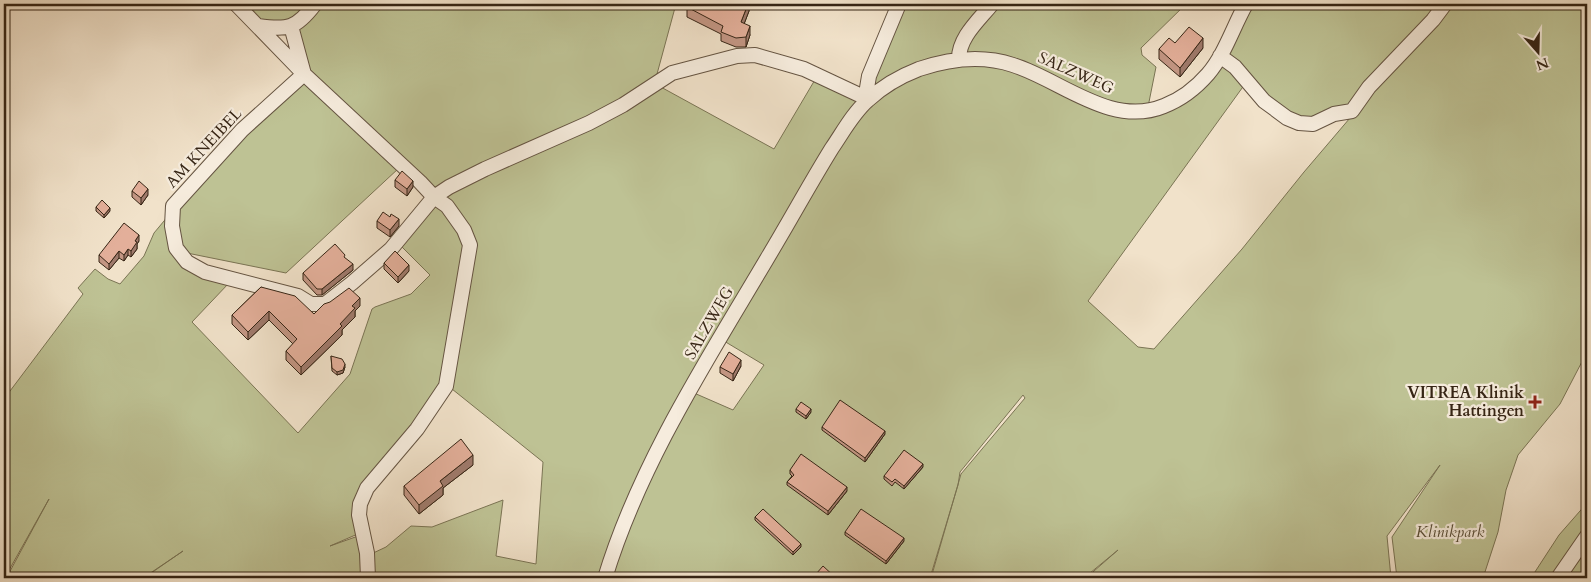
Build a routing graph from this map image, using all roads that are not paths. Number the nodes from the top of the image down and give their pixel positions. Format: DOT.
graph roads {
  1 [pos="236,4"];
  2 [pos="315,4"];
  3 [pos="899,4"];
  4 [pos="992,4"];
  5 [pos="1246,4"];
  6 [pos="1445,4"];
  7 [pos="258,26"];
  8 [pos="291,26"];
  9 [pos="1220,56"];
  10 [pos="959,60"];
  11 [pos="304,74"];
  12 [pos="868,99"];
  13 [pos="434,197"];
  14 [pos="1587,536"];
  15 [pos="368,578"];
  16 [pos="605,578"];
  17 [pos="1558,578"];
  1 -- 7 [label="street"];
  2 -- 8 [label="street"];
  3 -- 12 [label="street"];
  4 -- 10 [label="street"];
  5 -- 9 [label="street, SALZWEG"];
  6 -- 9 [label="street"];
  7 -- 8 [label="street"];
  7 -- 11 [label="street"];
  8 -- 11 [label="street"];
  9 -- 10 [label="street, SALZWEG"];
  10 -- 12 [label="street, SALZWEG"];
  11 -- 13 [label="street"];
  11 -- 13 [label="street, AM KNEIBEL"];
  12 -- 13 [label="street"];
  12 -- 16 [label="street, SALZWEG"];
  13 -- 15 [label="street"];
  14 -- 17 [label="street"];
}
